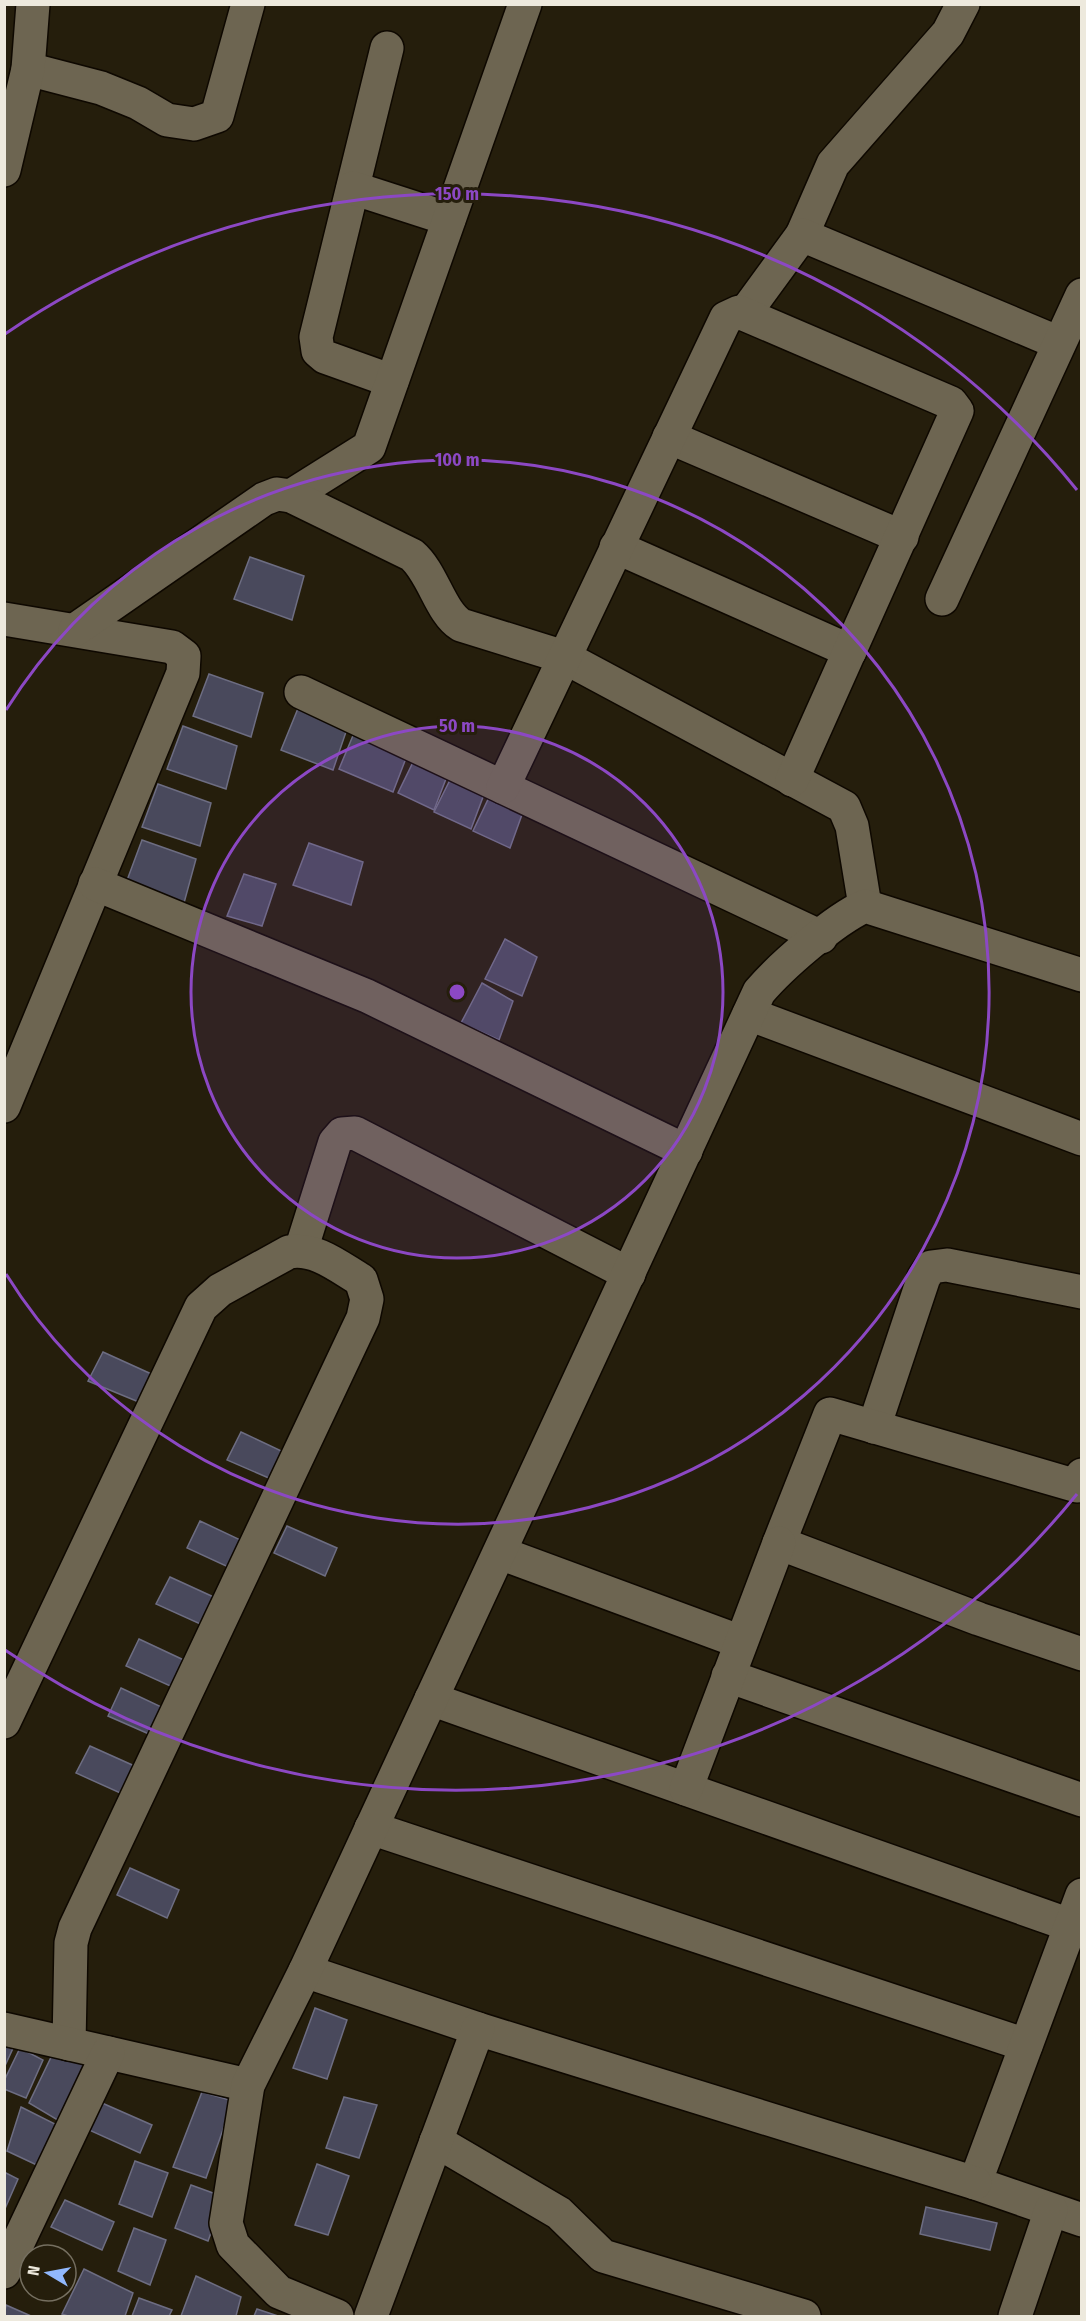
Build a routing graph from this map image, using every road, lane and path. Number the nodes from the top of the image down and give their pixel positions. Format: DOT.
graph roads {
  1 [pos="33,4"];
  2 [pos="248,4"];
  3 [pos="525,4"];
  4 [pos="963,4"];
  5 [pos="387,48"];
  6 [pos="28,69"];
  7 [pos="4,170"];
  8 [pos="353,188"];
  9 [pos="449,219"];
  10 [pos="802,235"];
  11 [pos="1082,295"];
  12 [pos="745,313"];
  13 [pos="1059,343"];
  14 [pos="392,381"];
  15 [pos="669,437"];
  16 [pos="291,496"];
  17 [pos="902,537"];
  18 [pos="616,547"];
  19 [pos="942,599"];
  20 [pos="4,619"];
  21 [pos="75,630"];
  22 [pos="850,651"];
  23 [pos="564,657"];
  24 [pos="301,692"];
  25 [pos="792,780"];
  26 [pos="503,787"];
  27 [pos="95,884"];
  28 [pos="865,906"];
  29 [pos="821,937"];
  30 [pos="1082,975"];
  31 [pos="749,1014"];
  32 [pos="4,1106"];
  33 [pos="1082,1139"];
  34 [pos="686,1151"];
  35 [pos="301,1250"];
  36 [pos="629,1274"];
  37 [pos="1082,1292"];
  38 [pos="874,1427"];
  39 [pos="1082,1475"];
  40 [pos="778,1543"];
  41 [pos="500,1553"];
  42 [pos="741,1642"];
  43 [pos="1082,1653"];
  44 [pos="728,1676"];
  45 [pos="431,1699"];
  46 [pos="4,1722"];
  47 [pos="686,1789"];
  48 [pos="1082,1800"];
  49 [pos="371,1828"];
  50 [pos="1076,1910"];
  51 [pos="305,1971"];
  52 [pos="4,2029"];
  53 [pos="478,2030"];
  54 [pos="69,2044"];
  55 [pos="1026,2045"];
  56 [pos="108,2053"];
  57 [pos="248,2085"];
  58 [pos="436,2141"];
  59 [pos="975,2183"];
  60 [pos="1051,2210"];
  61 [pos="1082,2220"];
  62 [pos="4,2272"];
  63 [pos="337,2316"];
  64 [pos="371,2316"];
  65 [pos="804,2316"];
  66 [pos="1015,2316"];
  1 -- 6 [label="street"];
  2 -- 6 [label="street"];
  3 -- 9 [label="street"];
  4 -- 10 [label="street"];
  5 -- 8 [label="street"];
  6 -- 7 [label="street"];
  8 -- 9 [label="street"];
  8 -- 14 [label="street"];
  9 -- 14 [label="street"];
  10 -- 12 [label="street"];
  10 -- 13 [label="street"];
  11 -- 13 [label="street"];
  12 -- 15 [label="street"];
  12 -- 17 [label="street"];
  13 -- 19 [label="street"];
  14 -- 16 [label="street"];
  15 -- 17 [label="street"];
  15 -- 18 [label="street"];
  16 -- 21 [label="street"];
  16 -- 23 [label="street"];
  17 -- 22 [label="street"];
  18 -- 22 [label="street"];
  18 -- 23 [label="street"];
  20 -- 21 [label="street"];
  21 -- 27 [label="street"];
  22 -- 25 [label="street"];
  23 -- 25 [label="street"];
  23 -- 26 [label="street"];
  24 -- 26 [label="street"];
  25 -- 28 [label="street"];
  26 -- 29 [label="street"];
  27 -- 32 [label="street"];
  27 -- 34 [label="street"];
  28 -- 29 [label="street"];
  28 -- 30 [label="street"];
  29 -- 31 [label="street"];
  31 -- 33 [label="street"];
  31 -- 34 [label="street"];
  34 -- 36 [label="street"];
  35 -- 36 [label="street"];
  35 -- 46 [label="street"];
  35 -- 54 [label="street"];
  36 -- 41 [label="street"];
  37 -- 38 [label="street"];
  38 -- 39 [label="street"];
  38 -- 40 [label="street"];
  40 -- 42 [label="street"];
  40 -- 43 [label="street"];
  41 -- 42 [label="street"];
  41 -- 45 [label="street"];
  42 -- 44 [label="street"];
  44 -- 47 [label="street"];
  44 -- 48 [label="street"];
  45 -- 47 [label="street"];
  45 -- 49 [label="street"];
  47 -- 50 [label="street"];
  49 -- 51 [label="street"];
  49 -- 55 [label="street"];
  50 -- 55 [label="street"];
  51 -- 53 [label="street"];
  51 -- 57 [label="street"];
  52 -- 54 [label="street"];
  53 -- 58 [label="street"];
  53 -- 59 [label="street"];
  54 -- 56 [label="street"];
  55 -- 59 [label="street"];
  56 -- 57 [label="street"];
  56 -- 62 [label="street"];
  57 -- 63 [label="street"];
  58 -- 64 [label="street"];
  58 -- 65 [label="street"];
  59 -- 60 [label="street"];
  60 -- 61 [label="street"];
  60 -- 66 [label="street"];
}
